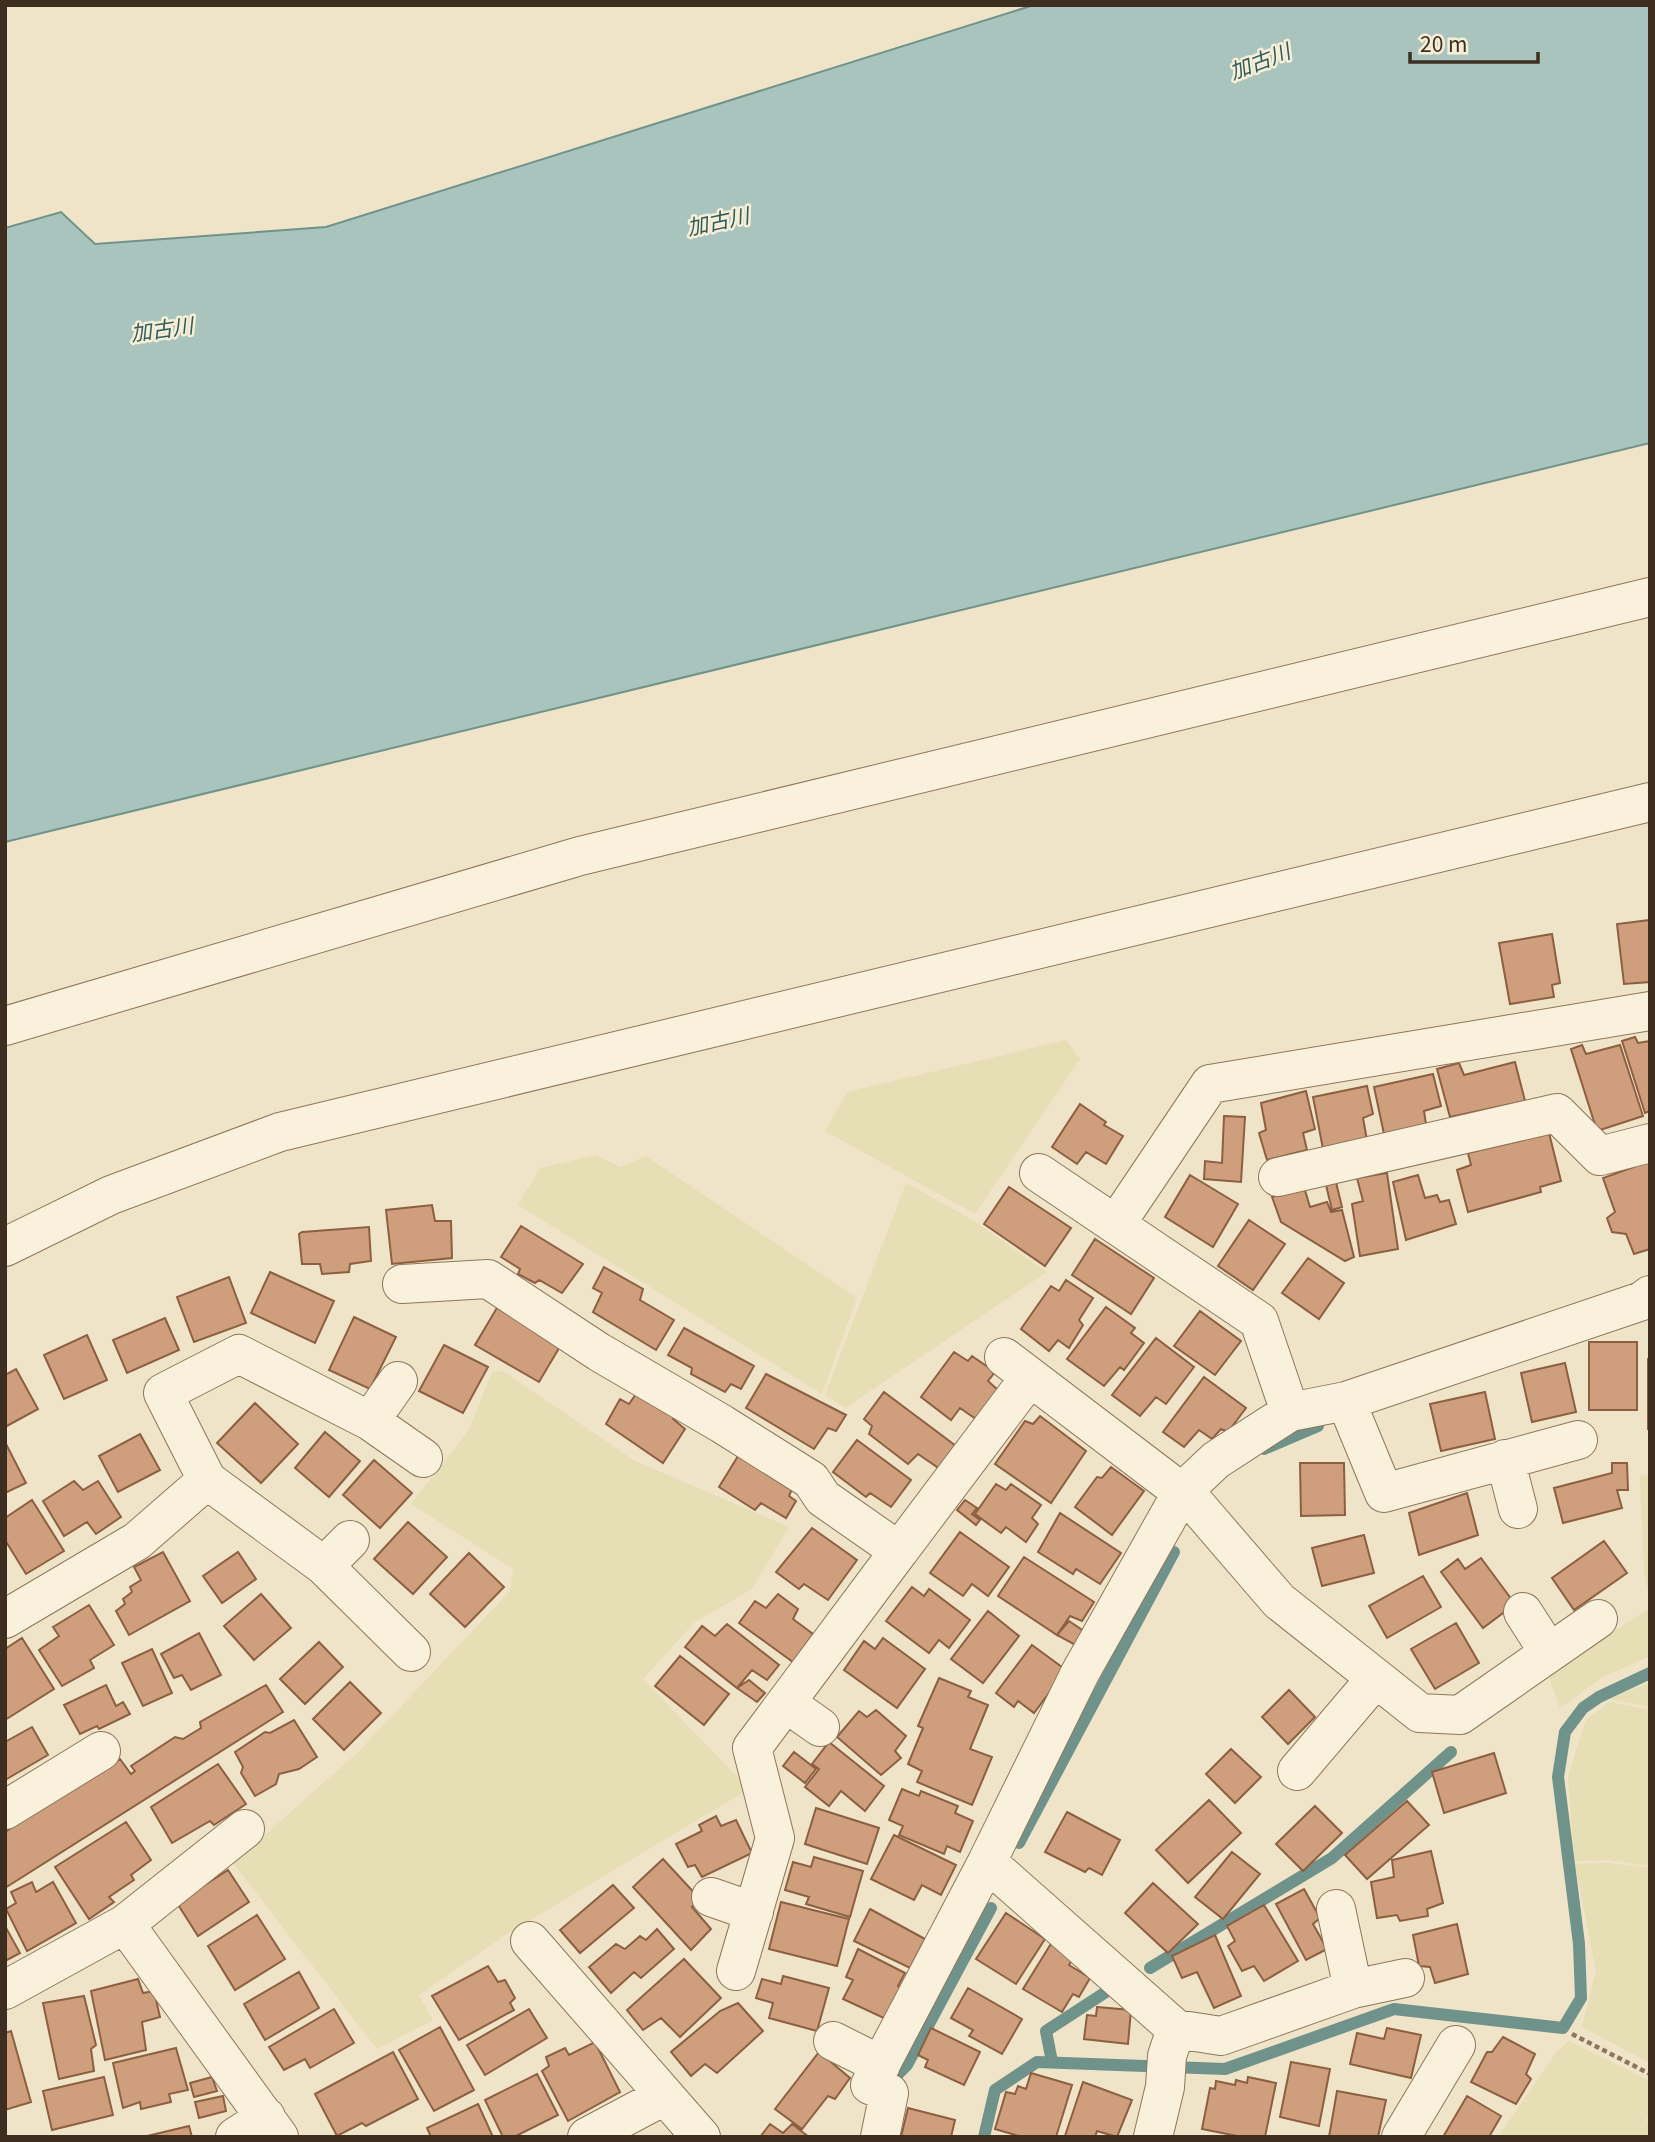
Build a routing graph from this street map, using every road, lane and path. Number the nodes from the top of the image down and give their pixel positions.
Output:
1 (1650, 597) edge
2 (1650, 802) edge
3 (1650, 1011) edge
4 (5, 1026) edge
5 (1650, 1143) edge
6 (1039, 1172) dead end
7 (1278, 1177) dead end
8 (1116, 1224) junction
9 (5, 1247) edge
10 (402, 1284) dead end
11 (1650, 1295) edge
12 (398, 1381) dead end
13 (1346, 1401) junction
14 (1290, 1412) junction
15 (370, 1421) junction
16 (1578, 1440) dead end
17 (423, 1458) dead end
18 (1505, 1459) junction
19 (206, 1480) junction
20 (1182, 1492) junction
21 (1518, 1509) dead end
22 (899, 1551) junction
23 (1524, 1612) dead end
24 (5, 1618) edge
25 (1598, 1619) dead end
26 (1548, 1651) junction
27 (411, 1652) dead end
28 (1376, 1678) junction
29 (786, 1703) junction
30 (820, 1727) dead end
31 (102, 1751) dead end
32 (1297, 1771) dead end
33 (5, 1810) edge
34 (245, 1829) dead end
35 (987, 1862) junction
36 (711, 1897) dead end
37 (1336, 1909) dead end
38 (754, 1912) junction
39 (125, 1924) junction
40 (530, 1941) dead end
41 (736, 1971) dead end
42 (1405, 1978) dead end
43 (1353, 1989) junction
44 (5, 1990) edge
45 (1572, 2034) dead end
46 (833, 2041) dead end
47 (1456, 2045) dead end
48 (1169, 2057) junction
49 (1650, 2074) edge
50 (876, 2075) junction
51 (664, 2096) junction
52 (260, 2130) edge
53 (587, 2137) edge
54 (701, 2137) edge
55 (855, 2137) edge
56 (880, 2137) edge
57 (1153, 2137) edge
58 (1401, 2137) edge

1 - 4 street
2 - 9 street
3 - 8 street
5 - 7 street
6 - 8 street
8 - 14 street
10 - 22 street
11 - 13 street
12 - 15 street
13 - 14 street
13 - 18 street
14 - 20 street
15 - 17 street
15 - 19 street
16 - 18 street
18 - 21 street
19 - 24 street
19 - 27 street
20 - 22 street
20 - 28 street
20 - 35 street
22 - 29 street
23 - 26 street
25 - 26 street
26 - 28 street
28 - 32 street
29 - 30 street
29 - 38 street
31 - 33 street
34 - 39 street
35 - 48 street
35 - 50 street
36 - 38 street
37 - 43 street
38 - 41 street
39 - 44 street
39 - 52 street
40 - 51 street
42 - 43 street
43 - 48 street
45 - 49 path
46 - 50 street
47 - 58 street
48 - 57 street
50 - 55 street
50 - 56 street
51 - 53 street
51 - 54 street

